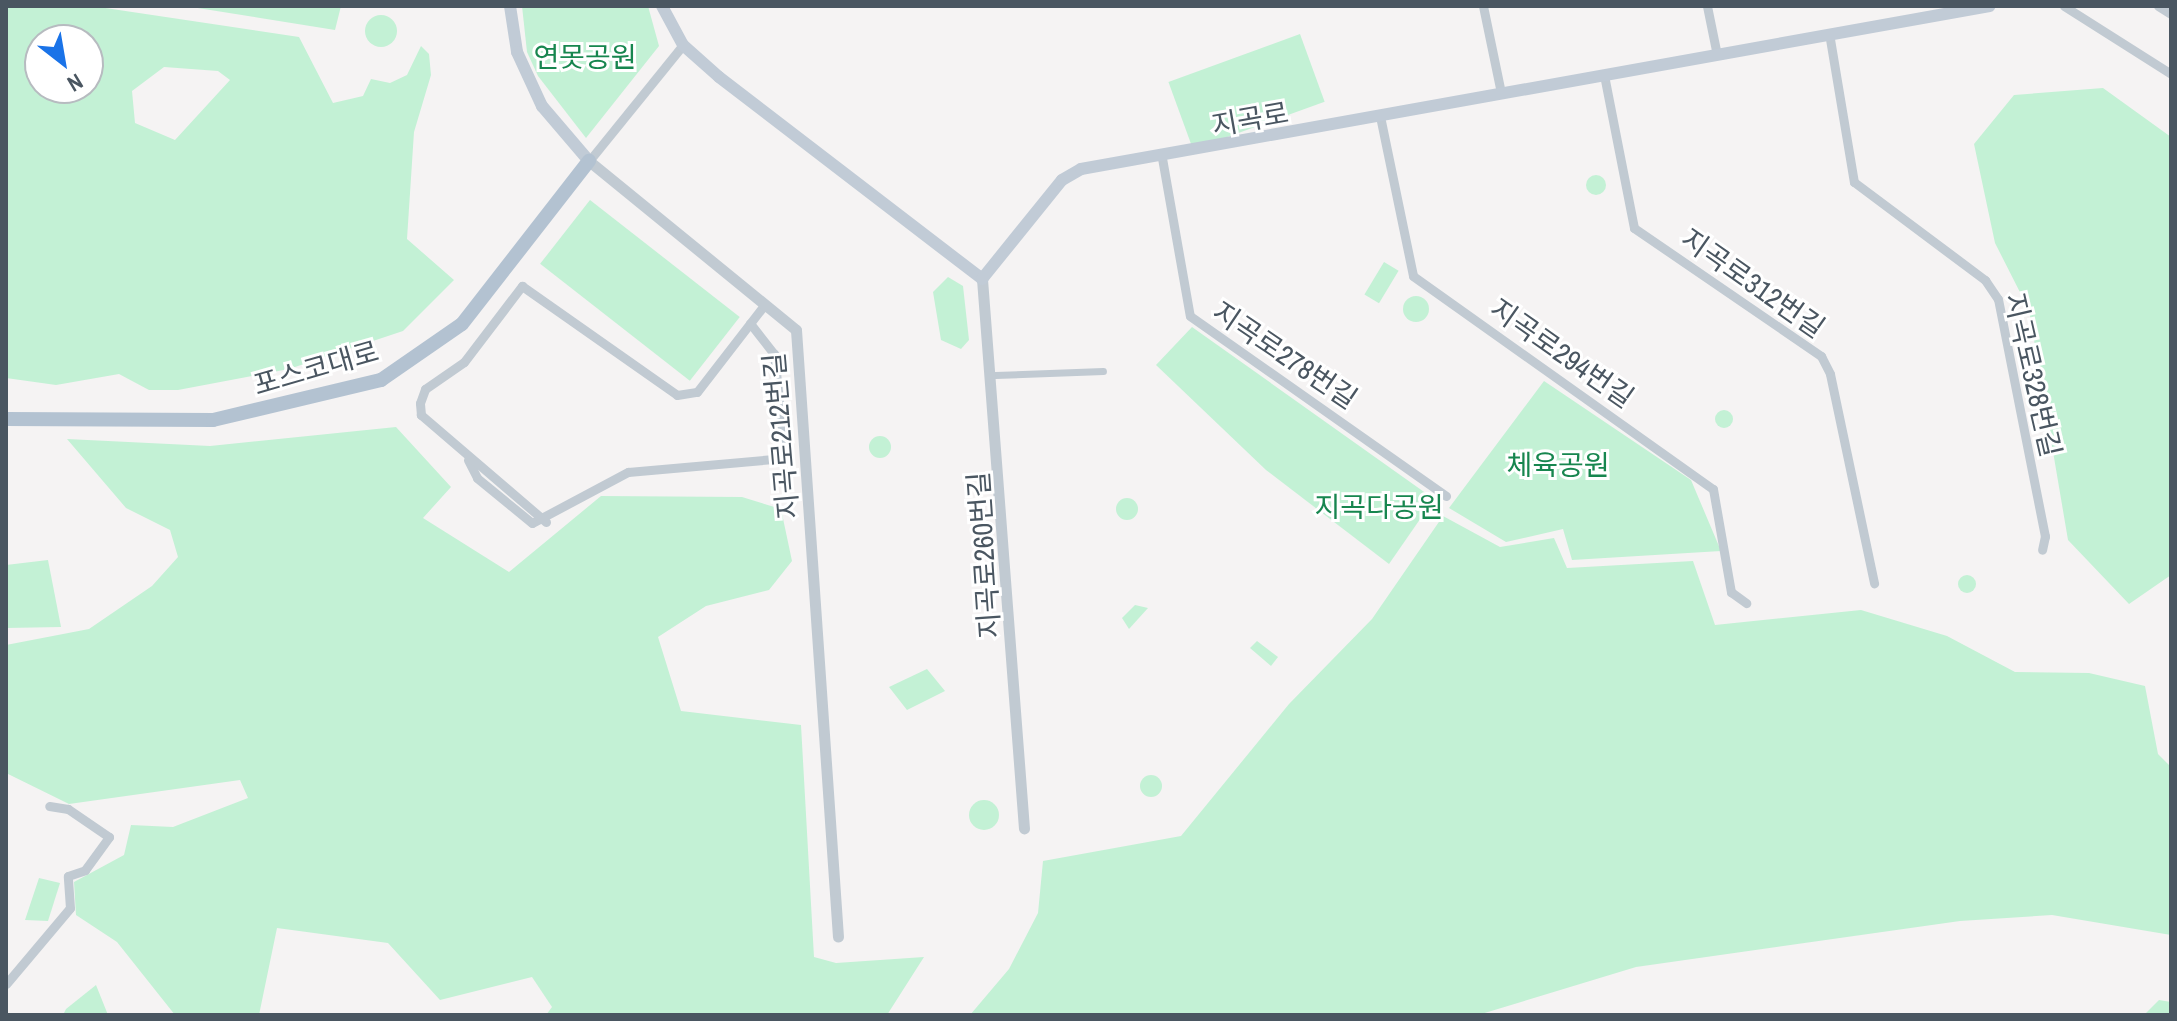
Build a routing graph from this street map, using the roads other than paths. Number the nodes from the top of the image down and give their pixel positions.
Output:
1 (510, 6) edge
2 (662, 6) edge
3 (1483, 6) edge
4 (1707, 6) edge
5 (1990, 6) edge
6 (2064, 6) edge
7 (2158, 6) edge
8 (1937, 10) edge
9 (2171, 14) edge
10 (1830, 39) junction
11 (683, 45) junction
12 (1717, 55) junction
13 (2171, 74) edge
14 (1604, 75) junction
15 (1501, 93) junction
16 (1381, 121) junction
17 (1162, 158) junction
18 (589, 161) junction
19 (982, 279) junction
20 (765, 304) junction
21 (750, 323) junction
22 (1103, 371) dead end
23 (995, 375) junction
24 (6, 419) edge
25 (1446, 496) dead end
26 (2042, 550) dead end
27 (1874, 583) dead end
28 (1746, 603) dead end
29 (49, 806) dead end
30 (1024, 828) dead end
31 (838, 937) dead end
32 (6, 984) edge

1 - 18 main road, 지곡로212번길
2 - 11 main road
3 - 15 street
4 - 12 street
5 - 8 main road, 지곡로
6 - 13 street
7 - 9 street
8 - 10 main road, 지곡로
10 - 12 main road, 지곡로
10 - 26 street, 지곡로328번길
11 - 18 street, 포스코대로
11 - 19 main road
12 - 14 main road, 지곡로
14 - 15 main road, 지곡로
14 - 27 street, 지곡로312번길
15 - 16 main road, 지곡로
16 - 17 main road, 지곡로
16 - 28 street, 지곡로294번길
17 - 19 main road, 지곡로
17 - 25 street, 지곡로278번길
18 - 20 street, 지곡로212번길
18 - 24 main road, 포스코대로
19 - 23 street, 지곡로260번길
20 - 21 street
20 - 31 street, 지곡로212번길
21 - 21 street
22 - 23 street
23 - 30 street, 지곡로260번길
29 - 32 street

